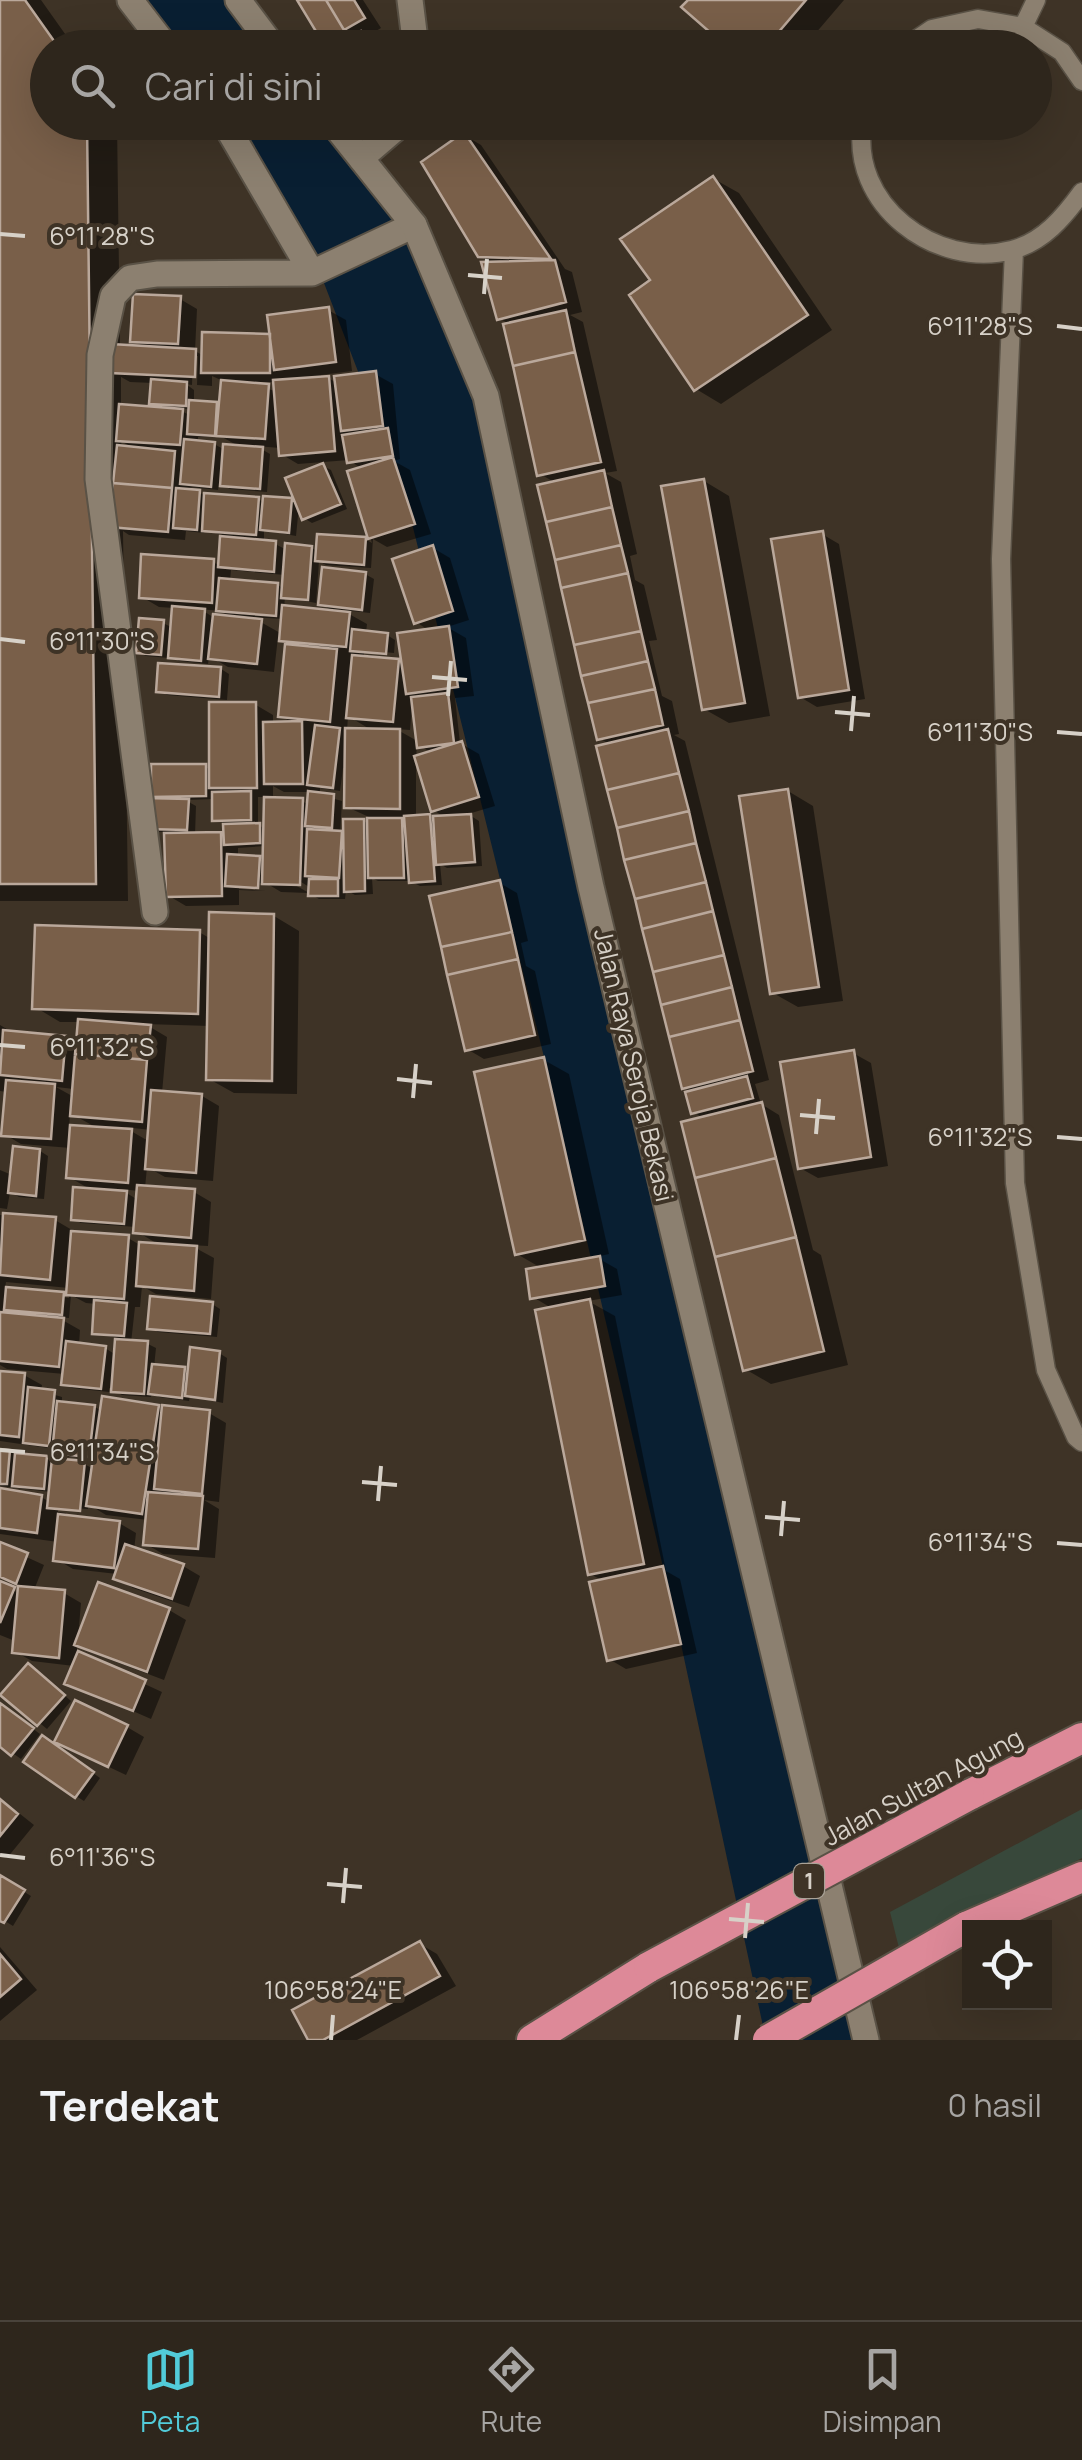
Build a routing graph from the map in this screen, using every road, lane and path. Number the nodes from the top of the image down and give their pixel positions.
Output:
1 (130, 0) edge
2 (238, 0) edge
3 (410, 0) edge
4 (1036, 0) edge
5 (1023, 27) junction
6 (153, 30) edge
7 (260, 30) edge
8 (414, 30) edge
9 (931, 30) edge
10 (1028, 30) edge
11 (1052, 46) edge
12 (1082, 81) edge
13 (235, 140) edge
14 (346, 140) edge
15 (382, 140) edge
16 (862, 140) edge
17 (361, 158) junction
18 (1082, 192) edge
19 (414, 225) junction
20 (1014, 250) junction
21 (316, 271) junction
22 (154, 912) dead end
23 (1082, 1442) edge
24 (1082, 1738) edge
25 (1082, 1877) edge
26 (532, 2040) edge
27 (768, 2040) edge
28 (866, 2040) edge

1 - 6 street
2 - 7 street
3 - 8 street
4 - 5 lane
5 - 9 lane
5 - 10 lane
11 - 12 lane
13 - 21 street
14 - 17 street, Jalan Raya Seroja Bekasi
15 - 17 street
16 - 20 lane
17 - 19 street, Jalan Raya Seroja Bekasi
18 - 20 lane
19 - 21 street
19 - 28 street, Jalan Raya Seroja Bekasi
20 - 23 lane
21 - 22 street
24 - 26 highway, Jalan Sultan Agung / 1, bridge
25 - 27 highway, bridge

